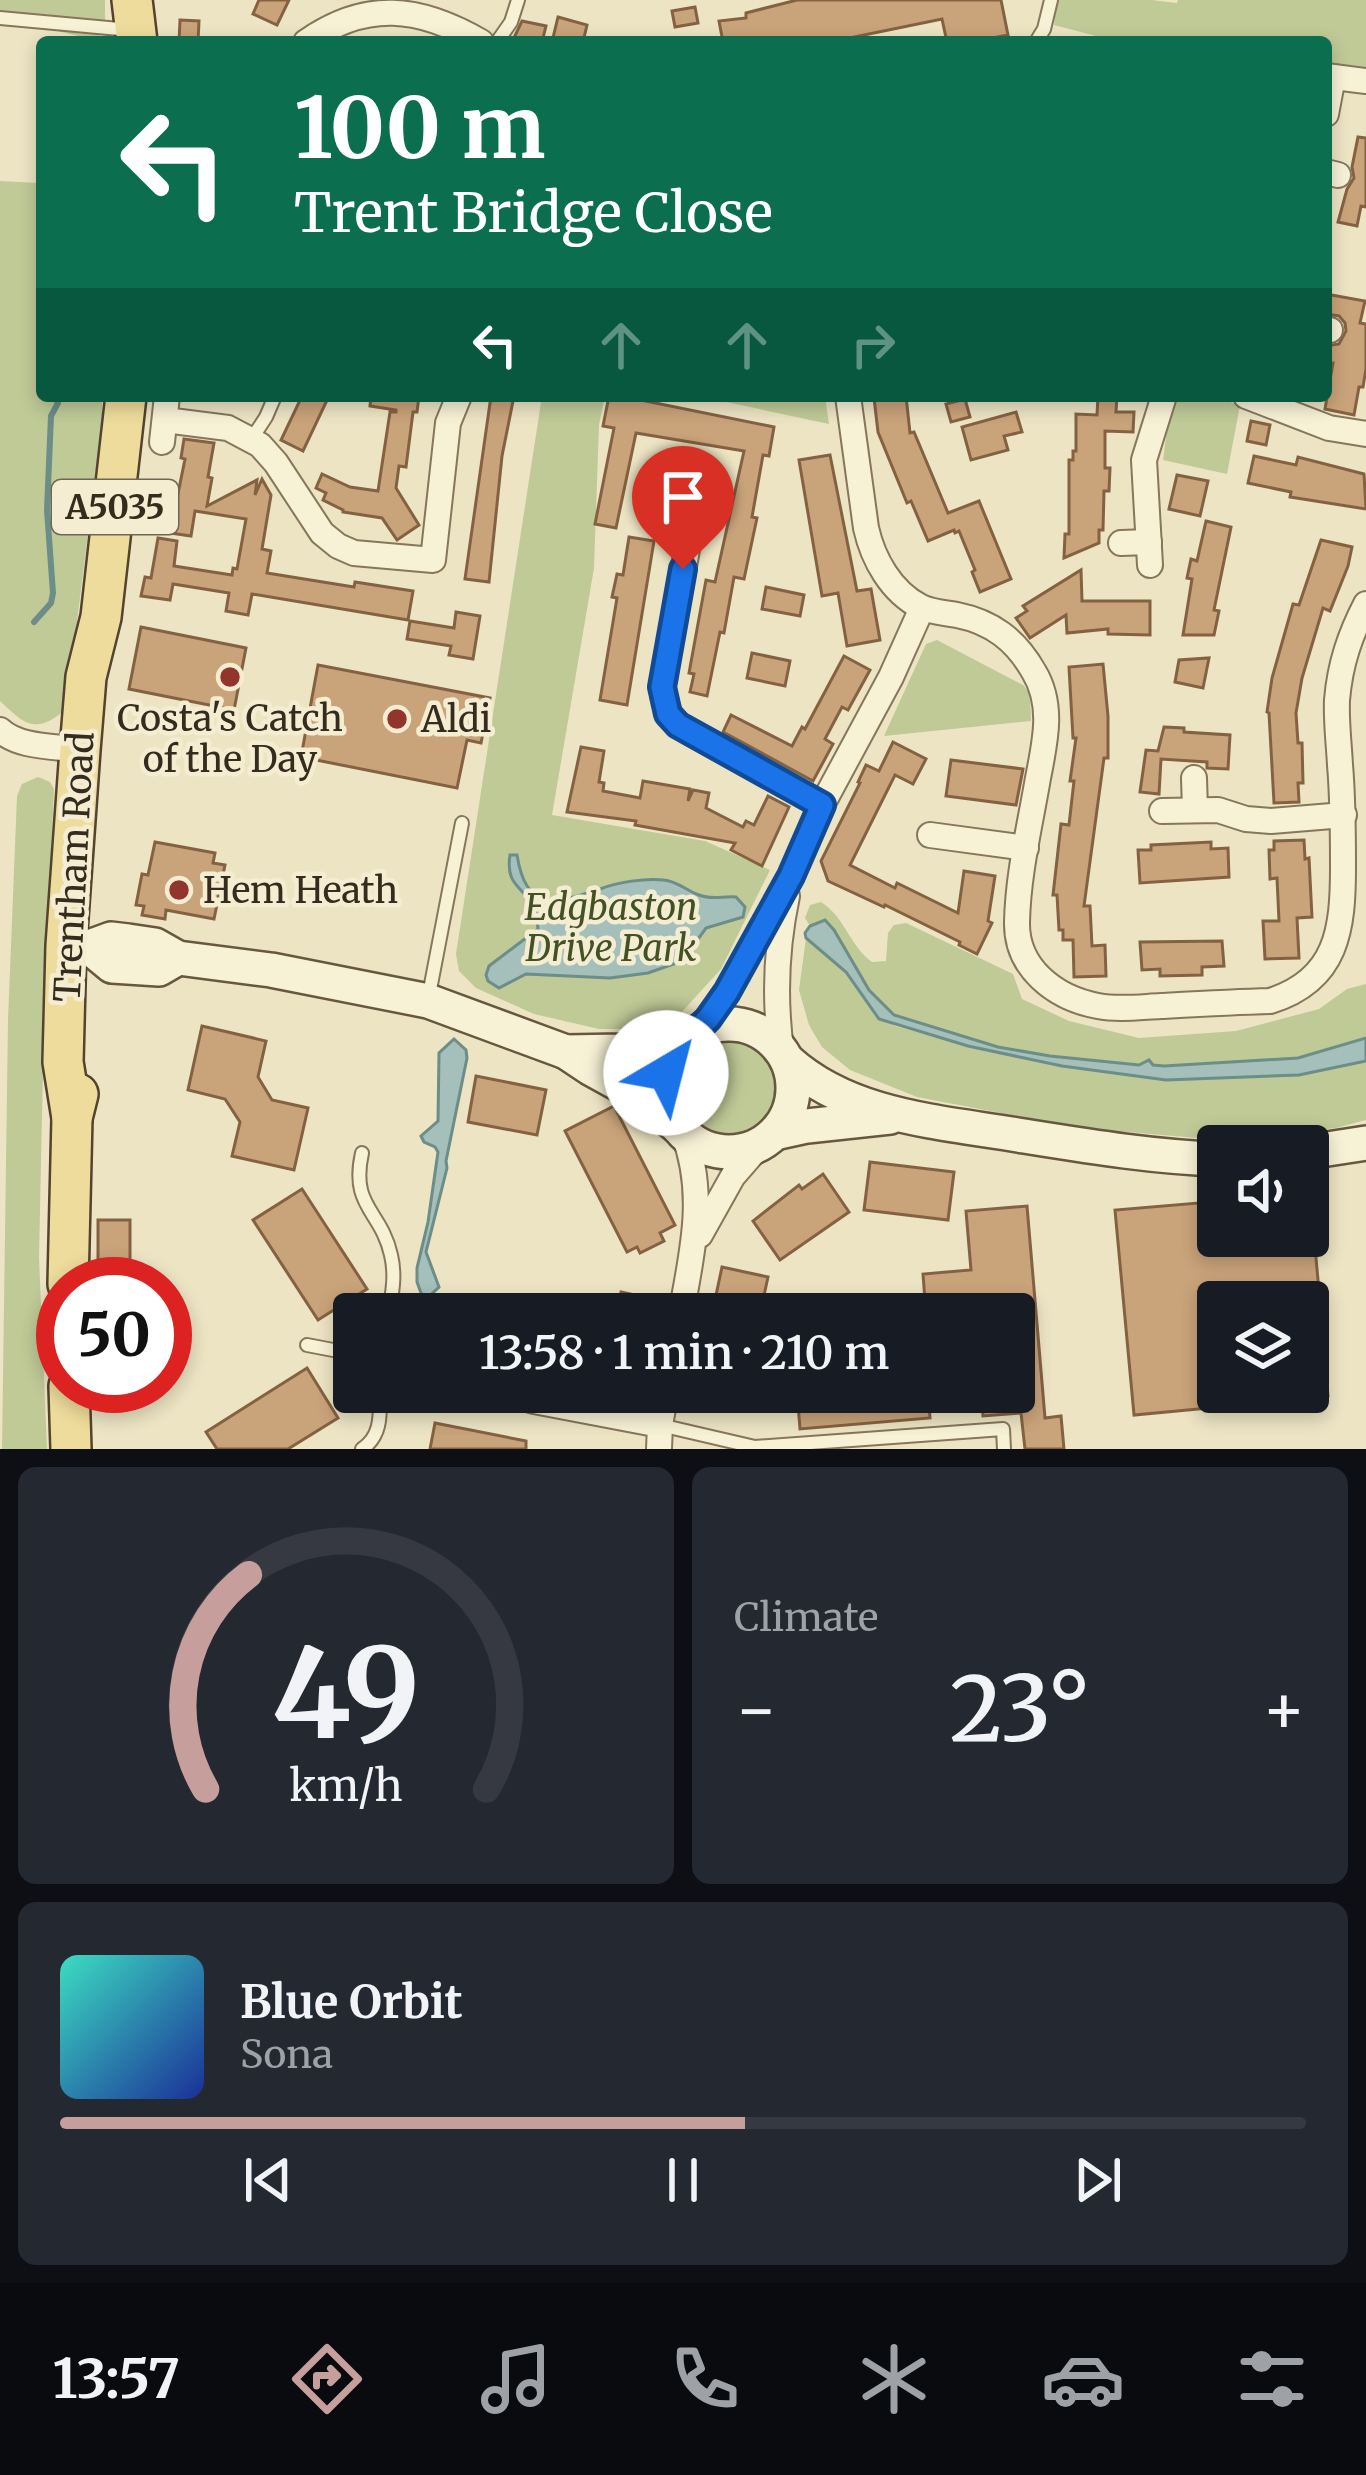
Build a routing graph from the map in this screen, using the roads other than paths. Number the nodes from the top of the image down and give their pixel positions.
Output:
1 (518, 0) edge
2 (1051, 0) edge
3 (340, 8) edge
4 (135, 16) edge
5 (0, 19) edge
6 (313, 36) edge
7 (471, 36) edge
8 (500, 36) edge
9 (1040, 36) edge
10 (1332, 76) edge
11 (1366, 81) edge
12 (125, 402) edge
13 (272, 402) edge
14 (457, 402) edge
15 (849, 402) edge
16 (1162, 402) edge
17 (1295, 405) edge
18 (165, 420) edge
19 (1366, 434) edge
20 (251, 440) junction
21 (658, 523) dead end
22 (1120, 543) dead end
23 (1366, 604) edge
24 (922, 608) junction
25 (101, 617) junction
26 (2, 741) edge
27 (80, 750) junction
28 (1194, 778) dead end
29 (822, 805) junction
30 (1195, 810) junction
31 (1162, 811) dead end
32 (1343, 814) junction
33 (462, 823) dead end
34 (930, 834) dead end
35 (1026, 848) junction
36 (791, 876) junction
37 (78, 946) junction
38 (428, 1001) junction
39 (694, 1033) junction
40 (566, 1052) junction
41 (784, 1055) junction
42 (898, 1115) junction
43 (680, 1130) junction
44 (768, 1138) junction
45 (1366, 1143) edge
46 (1329, 1149) edge
47 (362, 1153) dead end
48 (1197, 1157) edge
49 (693, 1248) junction
50 (69, 1257) edge
51 (393, 1293) edge
52 (685, 1293) edge
53 (307, 1345) dead end
54 (333, 1350) edge
55 (70, 1413) edge
56 (381, 1413) edge
57 (576, 1413) edge
58 (968, 1432) junction
59 (660, 1437) edge
60 (71, 1449) edge
61 (362, 1449) edge
62 (970, 1449) edge
63 (1004, 1449) edge

1 - 8 lane
2 - 9 lane
3 - 6 street
3 - 7 street
4 - 5 lane
10 - 11 street
12 - 25 main road, Trentham Road / A5035
13 - 20 lane
14 - 20 street
15 - 24 street
16 - 22 street
17 - 19 street
18 - 20 street
21 - 29 street
23 - 32 street
24 - 29 street
24 - 35 street
25 - 27 main road, Trentham Road / A5035
25 - 37 main road, Trentham Road / A5035
26 - 27 street
27 - 37 main road, Trentham Road / A5035
28 - 30 street
29 - 36 street
30 - 31 street
30 - 32 street
32 - 35 street
33 - 38 lane
34 - 35 street
36 - 39 street
36 - 41 street
37 - 38 main road
37 - 50 main road, Trentham Road / A5035
38 - 40 main road
39 - 40 main road
39 - 41 main road
39 - 43 main road
40 - 43 main road
41 - 42 main road
41 - 44 main road
42 - 44 main road
42 - 48 main road
43 - 44 main road
43 - 49 street
44 - 49 street
45 - 46 main road
47 - 51 lane
49 - 52 street
53 - 54 lane
55 - 60 main road
56 - 61 lane
57 - 59 street
58 - 59 lane
58 - 62 lane
58 - 63 lane

